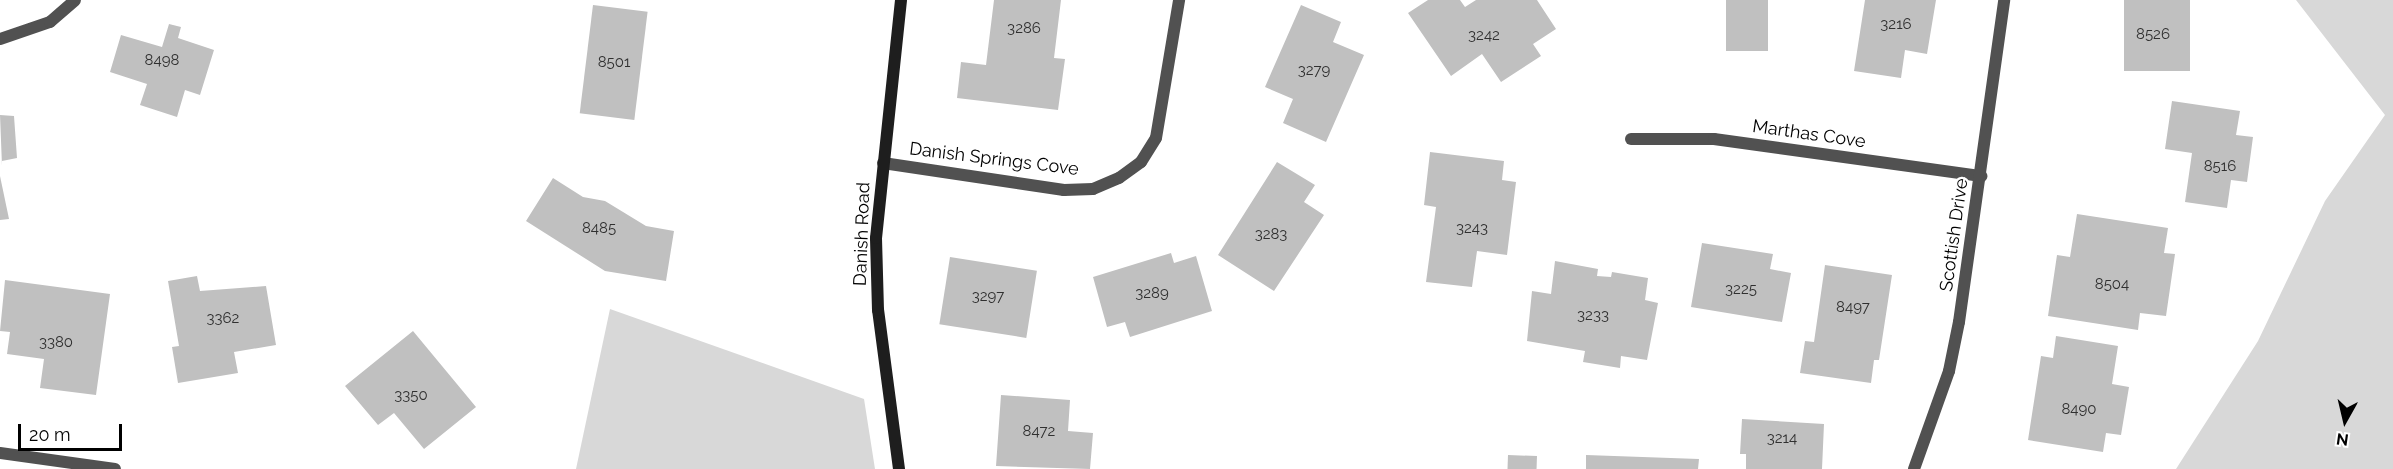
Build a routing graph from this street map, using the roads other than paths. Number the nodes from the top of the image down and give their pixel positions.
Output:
1 (75, 0) edge
2 (901, 0) edge
3 (1179, 0) edge
4 (2004, 0) edge
5 (0, 39) edge
6 (1630, 139) dead end
7 (883, 163) junction
8 (1981, 176) junction
9 (0, 453) edge
10 (115, 469) edge
11 (899, 469) edge
12 (1914, 469) edge

1 - 5 street
2 - 7 street, Danish Road
3 - 7 street, Danish Springs Cove
4 - 8 street, Scottish Drive
6 - 8 street, Marthas Cove
7 - 11 street, Danish Road
8 - 12 street, Scottish Drive
9 - 10 street

